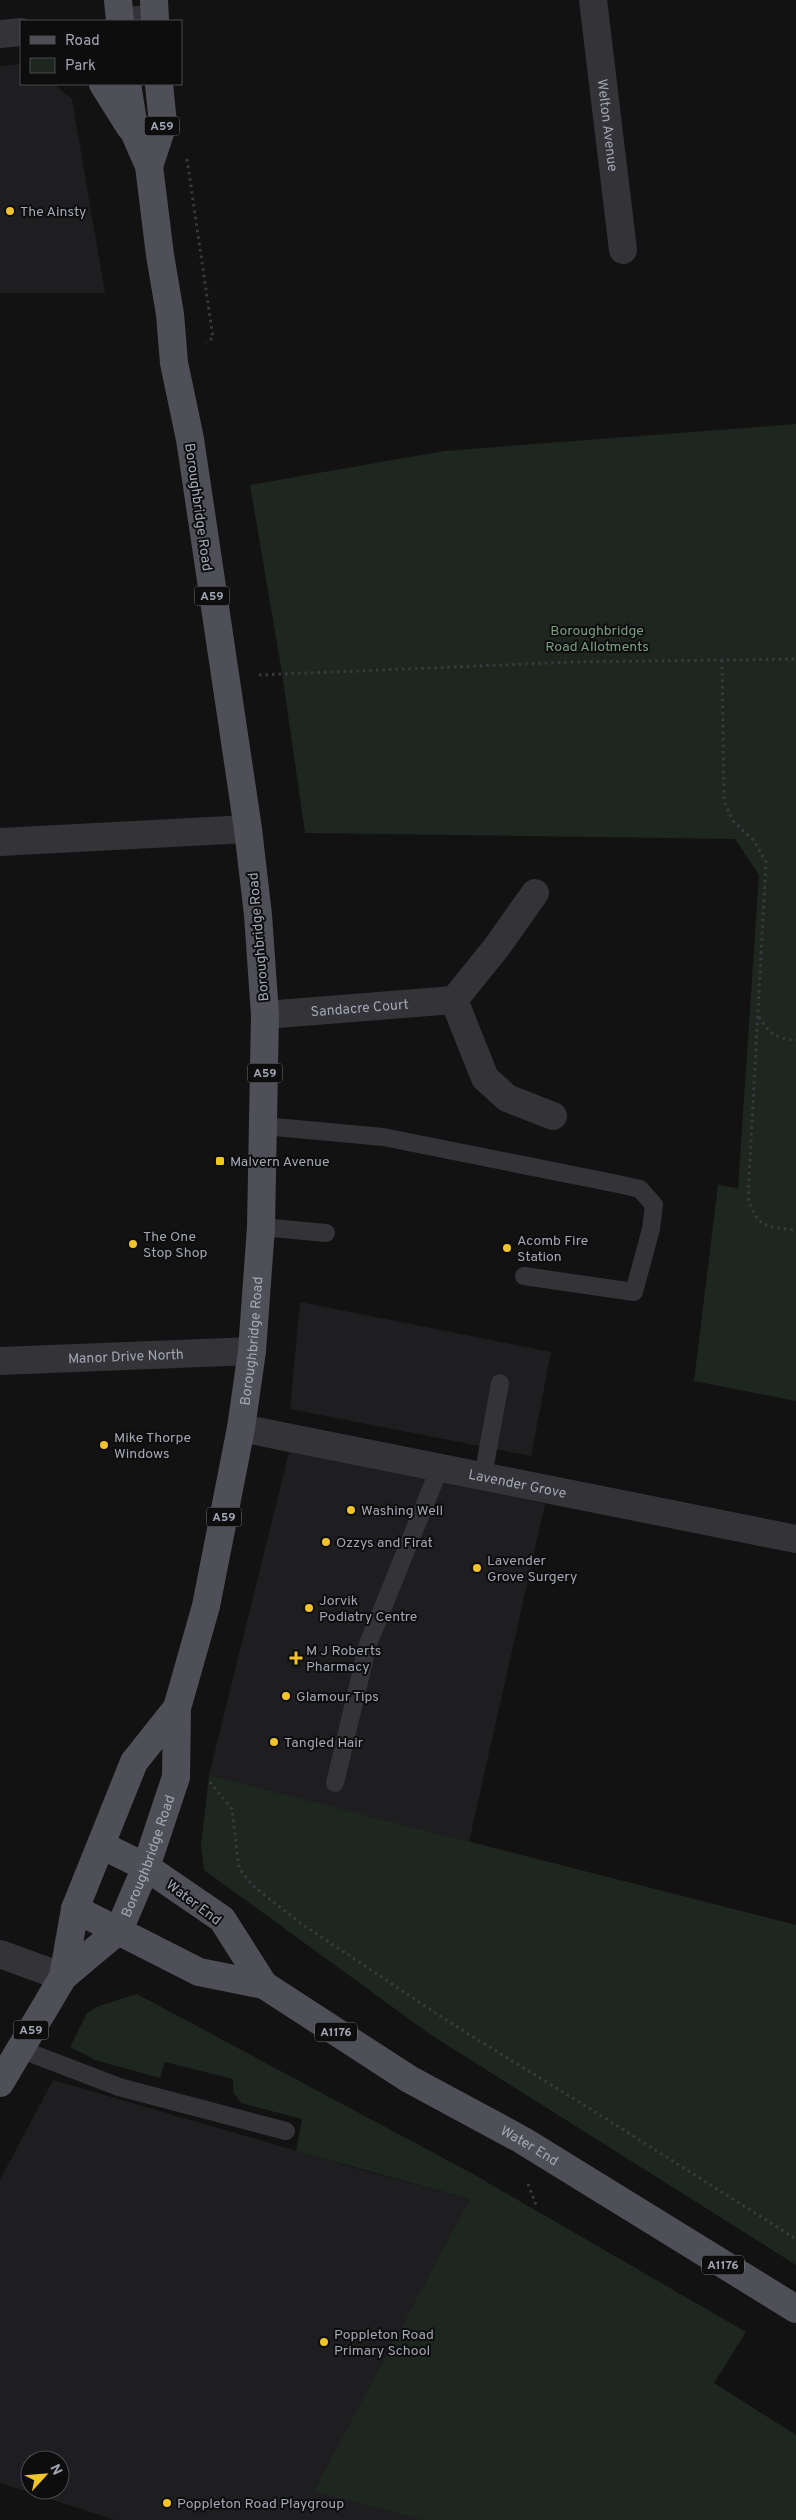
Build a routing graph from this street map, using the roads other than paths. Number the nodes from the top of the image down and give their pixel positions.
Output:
1 (118, 0) edge
2 (593, 0) edge
3 (120, 20) edge
4 (20, 32) edge
5 (0, 34) edge
6 (104, 85) edge
7 (127, 85) edge
8 (159, 85) edge
9 (135, 134) junction
10 (149, 166) junction
11 (624, 250) dead end
12 (248, 829) junction
13 (0, 842) edge
14 (534, 893) dead end
15 (454, 1000) junction
16 (265, 1015) junction
17 (553, 1116) dead end
18 (264, 1126) junction
19 (261, 1227) junction
20 (326, 1233) dead end
21 (524, 1276) dead end
22 (252, 1351) junction
23 (0, 1361) edge
24 (500, 1383) dead end
25 (241, 1428) junction
26 (440, 1467) junction
27 (483, 1476) junction
28 (796, 1539) edge
29 (177, 1708) junction
30 (335, 1783) dead end
31 (101, 1845) junction
32 (146, 1867) junction
33 (74, 1909) junction
34 (119, 1930) junction
35 (0, 1954) edge
36 (63, 1977) junction
37 (264, 1985) junction
38 (20, 2049) junction
39 (0, 2083) edge
40 (286, 2130) dead end
41 (796, 2309) edge

1 - 3 main road
2 - 11 street, Welton Avenue
4 - 5 street
6 - 9 main road
7 - 9 main road, Boroughbridge Road / A59
8 - 10 main road, Boroughbridge Road / A59
9 - 10 main road, Boroughbridge Road / A59
10 - 12 main road, Boroughbridge Road / A59
12 - 13 street
12 - 16 main road, Boroughbridge Road / A59
14 - 15 street
15 - 16 street, Sandacre Court
15 - 17 street
16 - 18 main road, Boroughbridge Road / A59
18 - 19 main road, Boroughbridge Road / A59
18 - 21 lane
19 - 20 lane
19 - 22 main road, Boroughbridge Road / A59
22 - 23 street, Manor Drive North
22 - 25 main road, Boroughbridge Road / A59
24 - 27 lane
25 - 26 street, Lavender Grove
25 - 29 main road, Boroughbridge Road / A59
26 - 27 street, Lavender Grove
26 - 30 lane
27 - 28 street, Lavender Grove
29 - 31 main road, Boroughbridge Road / A59
29 - 32 main road, Boroughbridge Road / A59
31 - 32 main road, Water End / A1176
31 - 33 main road, Boroughbridge Road / A59
32 - 34 main road, Boroughbridge Road / A59
32 - 37 main road, Water End / A1176
33 - 34 main road, Water End / A1176
33 - 36 main road, Boroughbridge Road / A59
34 - 36 main road, Boroughbridge Road / A59
34 - 37 main road, Water End / A1176
35 - 36 street
36 - 38 main road, Boroughbridge Road / A59
37 - 41 main road, Water End / A1176
38 - 39 main road, Boroughbridge Road / A59
38 - 40 lane

